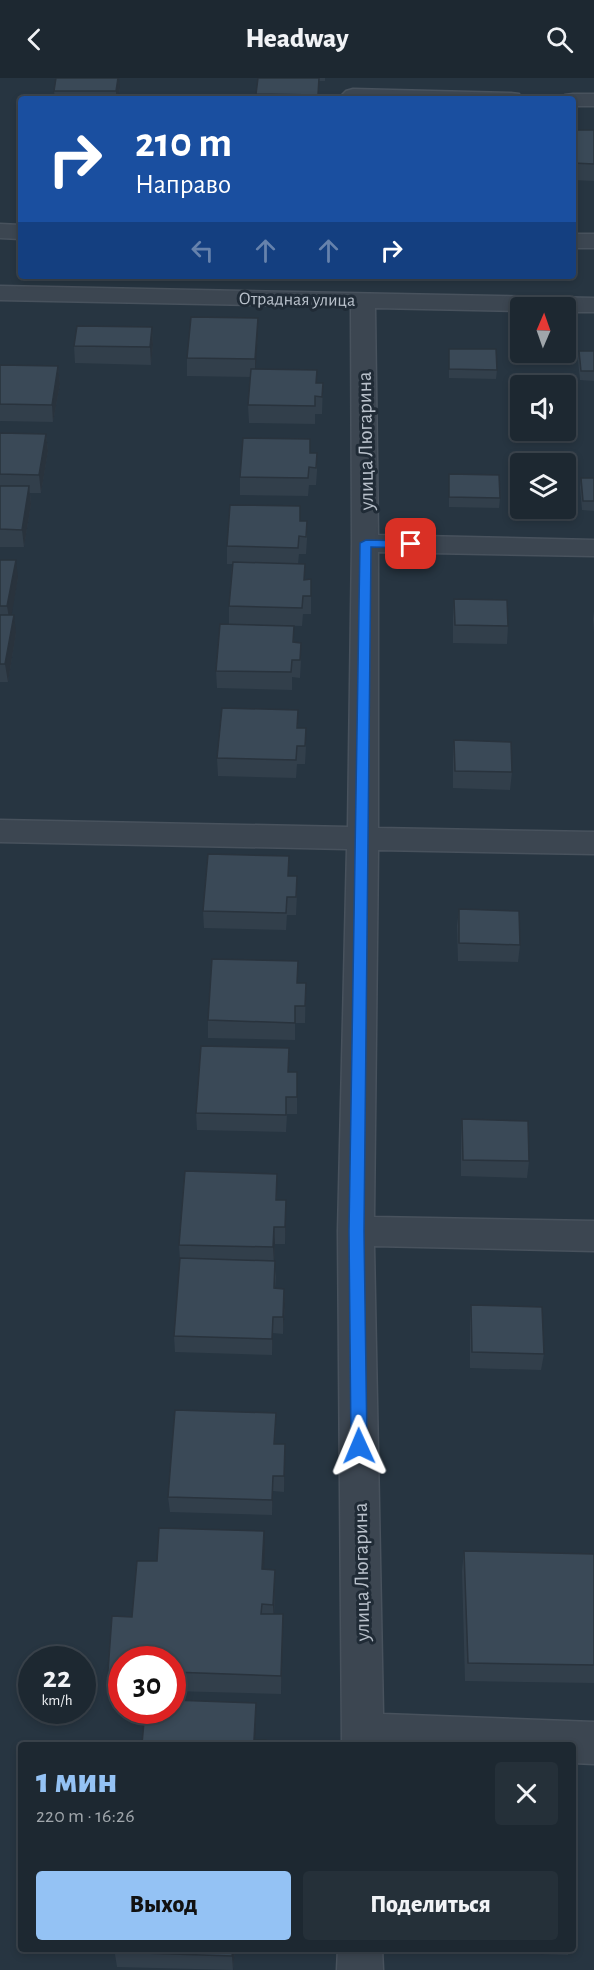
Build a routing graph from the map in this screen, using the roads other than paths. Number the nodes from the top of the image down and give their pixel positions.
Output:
1 (353, 91) edge
2 (452, 96) edge
3 (576, 100) edge
4 (594, 100) edge
5 (0, 231) edge
6 (18, 232) edge
7 (576, 241) edge
8 (594, 241) edge
9 (0, 293) edge
10 (363, 300) junction
11 (594, 305) edge
12 (366, 543) junction
13 (594, 548) edge
14 (0, 831) edge
15 (363, 840) junction
16 (594, 843) edge
17 (356, 1231) junction
18 (594, 1236) edge
19 (363, 1739) edge
20 (536, 1742) edge
21 (576, 1743) edge
22 (594, 1743) edge
23 (360, 1952) edge
24 (360, 1970) edge

1 - 2 street
3 - 4 street
5 - 6 street
7 - 8 street
9 - 10 street, Отрадная улица
10 - 11 street, Отрадная улица
10 - 12 street, улица Люгарина
12 - 13 street
12 - 15 street, улица Люгарина
14 - 15 street
15 - 16 street
15 - 17 street, улица Люгарина
17 - 18 street
17 - 19 street, улица Люгарина
19 - 20 street, улица Люгарина
21 - 22 street, улица Люгарина
23 - 24 street

